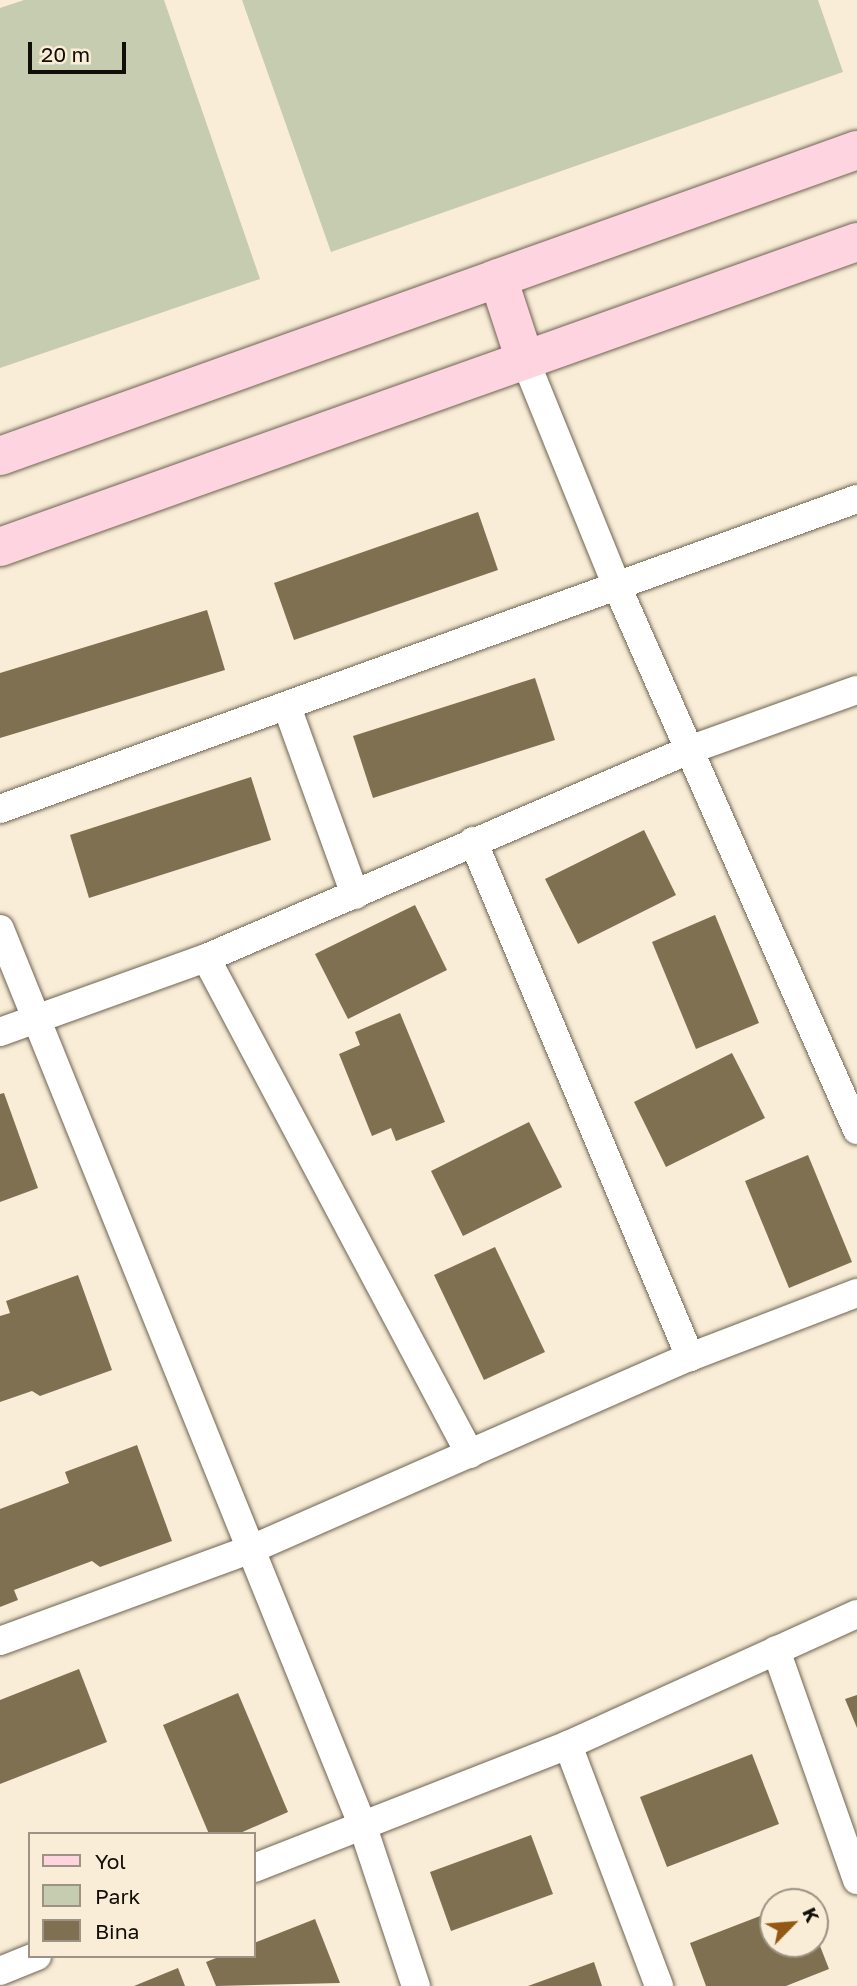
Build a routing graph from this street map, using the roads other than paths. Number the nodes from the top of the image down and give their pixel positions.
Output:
1 (857, 150) edge
2 (857, 242) edge
3 (498, 278) junction
4 (525, 360) junction
5 (0, 456) edge
6 (857, 499) edge
7 (0, 547) edge
8 (616, 584) junction
9 (857, 690) edge
10 (287, 707) junction
11 (689, 750) junction
12 (0, 809) edge
13 (473, 841) junction
14 (355, 895) junction
15 (0, 929) edge
16 (206, 958) junction
17 (36, 1016) junction
18 (0, 1032) edge
19 (857, 1130) edge
20 (857, 1293) edge
21 (690, 1357) junction
22 (470, 1454) junction
23 (254, 1548) junction
24 (857, 1614) edge
25 (0, 1641) edge
26 (776, 1650) junction
27 (568, 1745) junction
28 (362, 1824) junction
29 (256, 1867) edge
30 (857, 1880) edge
31 (33, 1958) edge
32 (3, 1972) edge
33 (416, 1986) edge
34 (659, 1986) edge

1 - 3 main road
2 - 4 main road
3 - 4 main road
3 - 5 main road
4 - 7 main road
4 - 8 street
6 - 8 street
8 - 10 street
8 - 11 street
9 - 11 street
10 - 12 street
10 - 14 street
11 - 13 street
11 - 19 street
13 - 14 street
13 - 21 street
14 - 16 street
15 - 17 street
16 - 17 street
16 - 22 street
17 - 18 street
17 - 23 street
20 - 21 street
21 - 22 street
22 - 23 street
23 - 25 street
23 - 28 street
24 - 26 street
26 - 27 street
26 - 30 street
27 - 28 street
27 - 34 street
28 - 29 street
28 - 33 street
31 - 32 street

